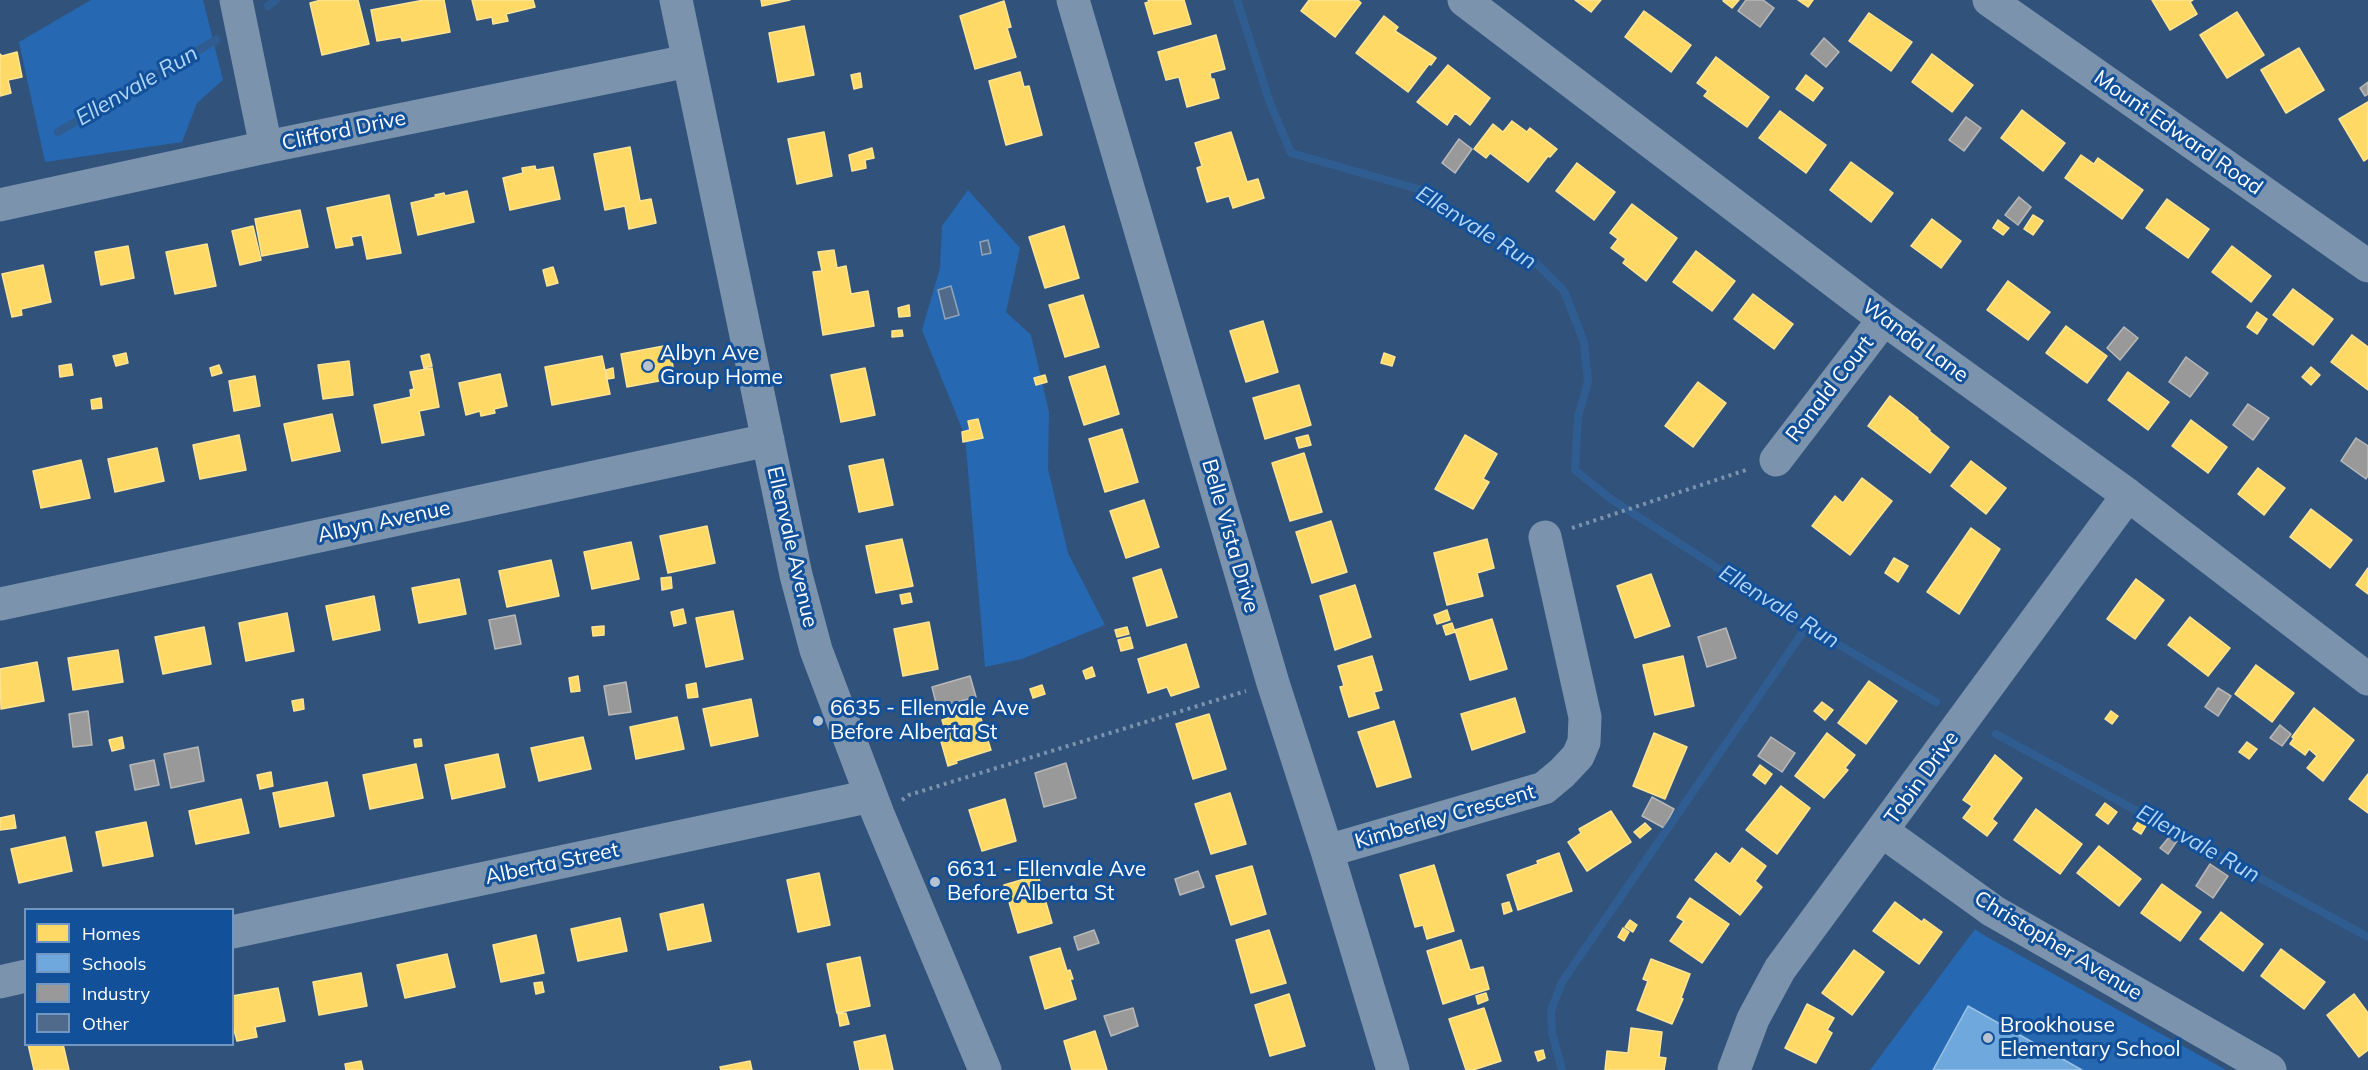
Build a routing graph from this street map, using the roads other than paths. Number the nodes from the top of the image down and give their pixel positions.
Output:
1 (236, 0) edge
2 (676, 0) edge
3 (1073, 0) edge
4 (1464, 0) edge
5 (1989, 0) edge
6 (688, 61) junction
7 (266, 147) junction
8 (0, 205) edge
9 (2368, 266) edge
10 (1884, 319) junction
11 (768, 440) junction
12 (1776, 460) road end
13 (2128, 495) junction
14 (1545, 537) dead end
15 (0, 604) edge
16 (2368, 679) edge
17 (874, 805) junction
18 (1882, 831) junction
19 (1327, 851) junction
20 (234, 932) edge
21 (24, 976) edge
22 (0, 982) edge
23 (985, 1070) edge
24 (1393, 1070) edge
25 (1734, 1070) edge
26 (2270, 1070) edge

1 - 7 street
2 - 6 street, Ellenvale Avenue
3 - 19 street, Belle Vista Drive
4 - 10 street, Wanda Lane
5 - 9 street, Mount Edward Road
6 - 7 street, Clifford Drive
6 - 11 street, Ellenvale Avenue
7 - 8 street, Clifford Drive
10 - 12 street, Ronald Court
10 - 13 street, Wanda Lane
11 - 15 street, Albyn Avenue
11 - 17 street, Ellenvale Avenue
13 - 16 street, Wanda Lane
13 - 18 street, Tobin Drive
14 - 19 street, Kimberley Crescent
17 - 20 street, Alberta Street
17 - 23 street, Ellenvale Avenue
18 - 25 street, Tobin Drive
18 - 26 street, Christopher Avenue
19 - 24 street, Belle Vista Drive
21 - 22 street

